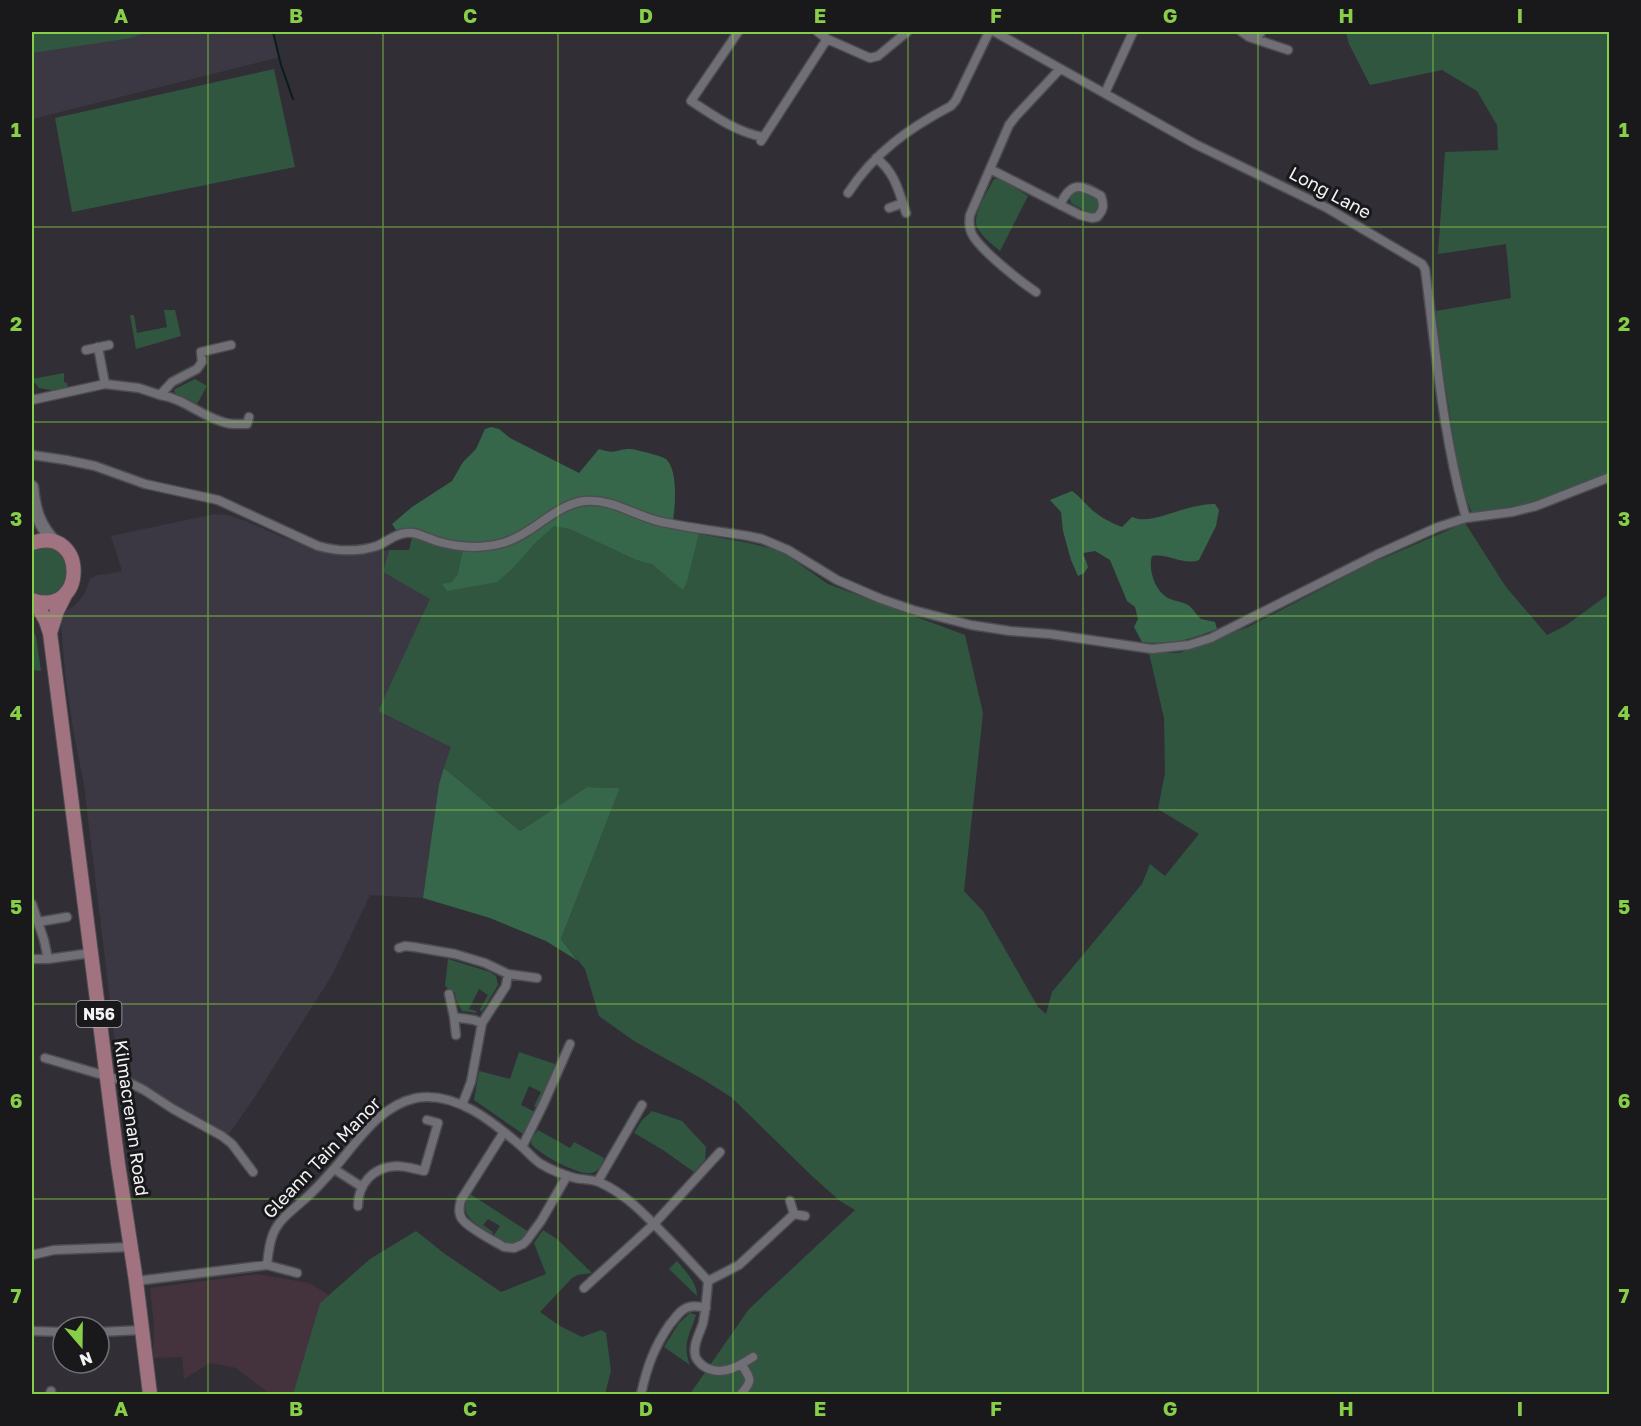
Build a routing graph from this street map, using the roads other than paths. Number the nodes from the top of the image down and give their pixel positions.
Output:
1 (738, 32) edge
2 (818, 32) edge
3 (907, 32) edge
4 (989, 32) edge
5 (995, 32) edge
6 (1133, 32) edge
7 (1242, 32) edge
8 (1259, 35) edge
9 (827, 39) junction
10 (1288, 50) dead end
11 (1060, 69) junction
12 (1105, 93) junction
13 (876, 158) junction
14 (990, 169) junction
15 (848, 194) dead end
16 (903, 203) junction
17 (1060, 205) junction
18 (889, 208) dead end
19 (906, 213) dead end
20 (1036, 292) dead end
21 (109, 345) dead end
22 (231, 345) dead end
23 (98, 347) junction
24 (86, 350) dead end
25 (105, 384) junction
26 (160, 395) junction
27 (32, 400) edge
28 (249, 417) dead end
29 (32, 455) edge
30 (1610, 477) edge
31 (32, 487) edge
32 (33, 501) junction
33 (32, 517) edge
34 (1466, 518) junction
35 (32, 543) edge
36 (56, 543) junction
37 (66, 593) junction
38 (33, 601) edge
39 (50, 633) junction
40 (32, 904) edge
41 (67, 917) dead end
42 (38, 922) junction
43 (399, 948) dead end
44 (91, 953) junction
45 (32, 959) edge
46 (48, 959) junction
47 (508, 974) junction
48 (537, 978) dead end
49 (449, 994) dead end
50 (454, 1017) junction
51 (482, 1023) junction
52 (456, 1035) dead end
53 (570, 1044) dead end
54 (45, 1058) dead end
55 (107, 1076) junction
56 (462, 1105) junction
57 (642, 1105) dead end
58 (427, 1120) dead end
59 (504, 1132) junction
60 (522, 1147) junction
61 (720, 1152) dead end
62 (334, 1169) junction
63 (253, 1172) dead end
64 (567, 1176) junction
65 (598, 1181) junction
66 (362, 1187) junction
67 (789, 1202) dead end
68 (358, 1206) dead end
69 (794, 1214) junction
70 (805, 1216) dead end
71 (654, 1224) junction
72 (131, 1247) junction
73 (32, 1256) edge
74 (267, 1265) junction
75 (297, 1272) dead end
76 (136, 1281) junction
77 (708, 1281) junction
78 (584, 1287) dead end
79 (706, 1308) junction
80 (142, 1330) junction
81 (32, 1331) edge
82 (111, 1331) edge
83 (51, 1332) edge
84 (753, 1357) dead end
85 (742, 1365) junction
86 (150, 1395) edge
87 (641, 1395) edge
88 (741, 1395) edge

1 - 9 street
2 - 9 street
3 - 9 street
4 - 13 street
5 - 11 street, Long Lane
6 - 12 street
7 - 8 street
8 - 10 street
11 - 12 street, Long Lane
11 - 14 street
12 - 34 street, Long Lane
13 - 15 street
13 - 16 street
14 - 17 street
14 - 20 street
16 - 18 street
16 - 19 street
17 - 17 street
21 - 23 street
22 - 26 street
23 - 24 street
23 - 25 street
25 - 26 street
25 - 27 street
26 - 28 street
29 - 34 street
30 - 34 street
31 - 32 main road
32 - 33 main road
32 - 36 main road
35 - 36 main road
36 - 37 main road, N56
37 - 38 main road, N56
37 - 39 main road, N56
38 - 39 main road, N56
39 - 44 main road, Kilmacrenan Road / N56
40 - 42 street
41 - 42 street
42 - 46 street
43 - 47 street
44 - 46 street
44 - 55 main road, Kilmacrenan Road / N56
45 - 46 street
47 - 48 street
47 - 51 street
49 - 50 street
50 - 51 street
50 - 52 street
51 - 56 street
53 - 60 street
54 - 55 street
55 - 63 street
55 - 72 main road, Kilmacrenan Road / N56
56 - 59 street, Gleann Tain Manor
56 - 62 street, Gleann Tain Manor
57 - 65 street
58 - 66 street
59 - 60 street, Gleann Tain Manor
59 - 64 street
60 - 64 street, Gleann Tain Manor
61 - 71 street
62 - 66 street
62 - 74 street, Gleann Tain Manor
64 - 65 street, Gleann Tain Manor
65 - 71 street, Gleann Tain Manor
66 - 68 street
67 - 69 street
69 - 70 street
69 - 77 street
71 - 77 street, Gleann Tain Manor
71 - 78 street
72 - 73 street
72 - 76 main road, Kilmacrenan Road / N56
74 - 75 street
74 - 76 street
76 - 80 main road, Kilmacrenan Road / N56
77 - 79 street
79 - 85 street
79 - 87 street
80 - 82 street
80 - 86 main road, Kilmacrenan Road / N56
81 - 83 street
84 - 85 street
85 - 88 street

